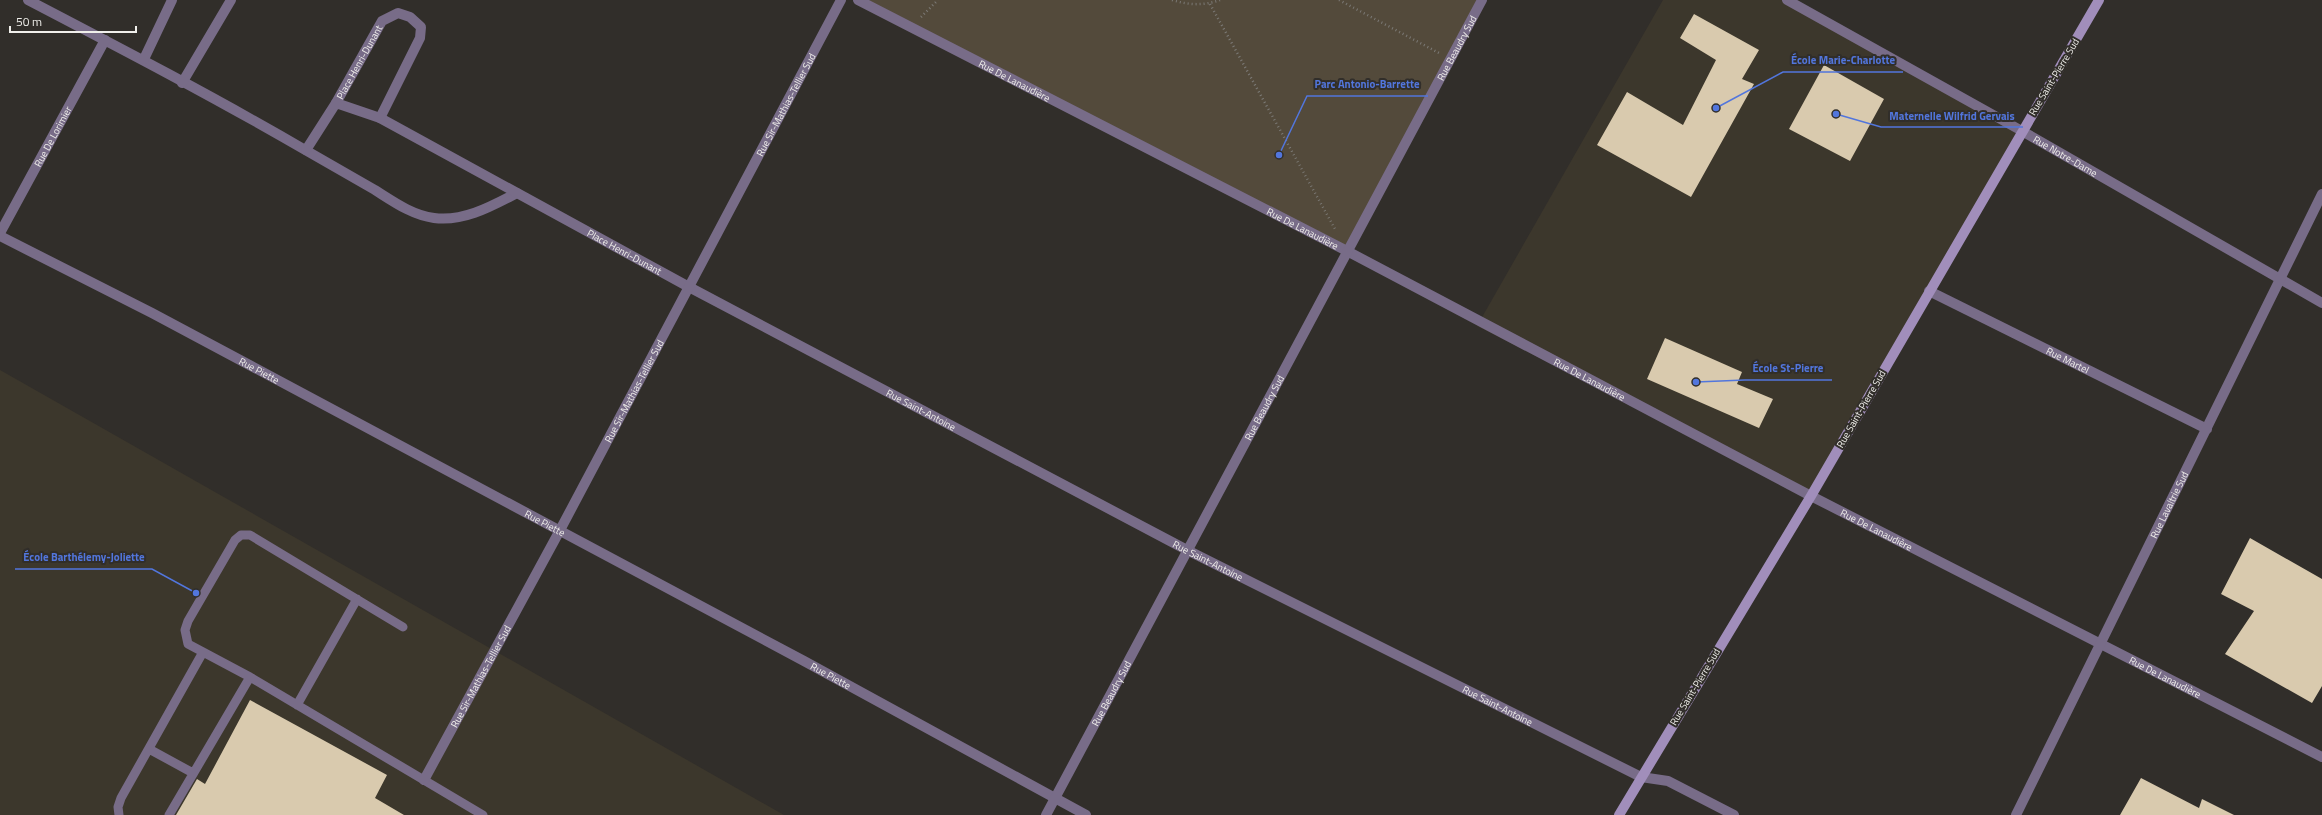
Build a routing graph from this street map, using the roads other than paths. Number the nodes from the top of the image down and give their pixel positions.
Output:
1 (28, 0) edge
2 (172, 0) edge
3 (231, 0) edge
4 (841, 0) edge
5 (858, 0) edge
6 (1482, 0) edge
7 (1787, 0) edge
8 (2099, 0) edge
9 (105, 40) junction
10 (144, 59) junction
11 (182, 83) junction
12 (336, 103) junction
13 (380, 118) junction
14 (2022, 130) junction
15 (306, 150) junction
16 (517, 193) junction
17 (2322, 194) edge
18 (0, 233) edge
19 (0, 236) edge
20 (1347, 251) junction
21 (2280, 279) junction
22 (689, 287) junction
23 (1929, 291) junction
24 (2322, 303) edge
25 (2206, 429) junction
26 (1811, 496) junction
27 (559, 532) junction
28 (1187, 550) junction
29 (357, 599) junction
30 (403, 627) dead end
31 (2101, 642) junction
32 (203, 652) junction
33 (250, 677) junction
34 (297, 705) junction
35 (149, 749) junction
36 (2322, 757) edge
37 (193, 773) junction
38 (1641, 776) junction
39 (424, 780) junction
40 (1055, 798) junction
41 (119, 815) edge
42 (169, 815) edge
43 (483, 815) edge
44 (1046, 815) edge
45 (1086, 815) edge
46 (1619, 815) edge
47 (1734, 815) edge
48 (2016, 815) edge

1 - 9 street
2 - 10 street
3 - 11 street
4 - 22 street, Rue Sir-Mathias-Tellier Sud
5 - 20 street, Rue De Lanaudière
6 - 20 street, Rue Beaudry Sud
7 - 14 street, Rue Notre-Dame
8 - 14 street, Rue Saint-Pierre Sud
9 - 10 street
9 - 18 street, Rue De Lorimier
10 - 11 street
11 - 15 street
12 - 13 street, Place Henri-Dunant
12 - 13 street, Place Henri-Dunant
12 - 15 street, Place Henri-Dunant
13 - 16 street, Place Henri-Dunant
14 - 21 street, Rue Notre-Dame
14 - 23 street, Rue Saint-Pierre Sud
15 - 16 street
16 - 22 street, Place Henri-Dunant
17 - 21 street, Rue Lavaltrie Sud
19 - 27 street, Rue Piette
20 - 26 street, Rue De Lanaudière
20 - 28 street, Rue Beaudry Sud
21 - 24 street, Rue Notre-Dame
21 - 25 street, Rue Lavaltrie Sud
22 - 27 street, Rue Sir-Mathias-Tellier Sud
22 - 28 street, Rue Saint-Antoine
23 - 25 street, Rue Martel
23 - 26 street, Rue Saint-Pierre Sud
25 - 31 street, Rue Lavaltrie Sud
26 - 31 street, Rue De Lanaudière
26 - 38 street, Rue Saint-Pierre Sud
27 - 39 street, Rue Sir-Mathias-Tellier Sud
27 - 40 street, Rue Piette
28 - 38 street, Rue Saint-Antoine
28 - 40 street, Rue Beaudry Sud
29 - 30 lane
29 - 32 lane
29 - 34 lane
31 - 36 street, Rue De Lanaudière
31 - 48 street, Rue Lavaltrie Sud
32 - 33 lane
32 - 35 lane
33 - 34 lane
33 - 37 lane
34 - 39 lane
35 - 37 lane
35 - 41 lane
37 - 42 lane
38 - 46 street, Rue Saint-Pierre Sud
38 - 47 street, Rue Saint-Antoine
39 - 43 lane
40 - 44 street, Rue Beaudry Sud
40 - 45 street, Rue Piette

